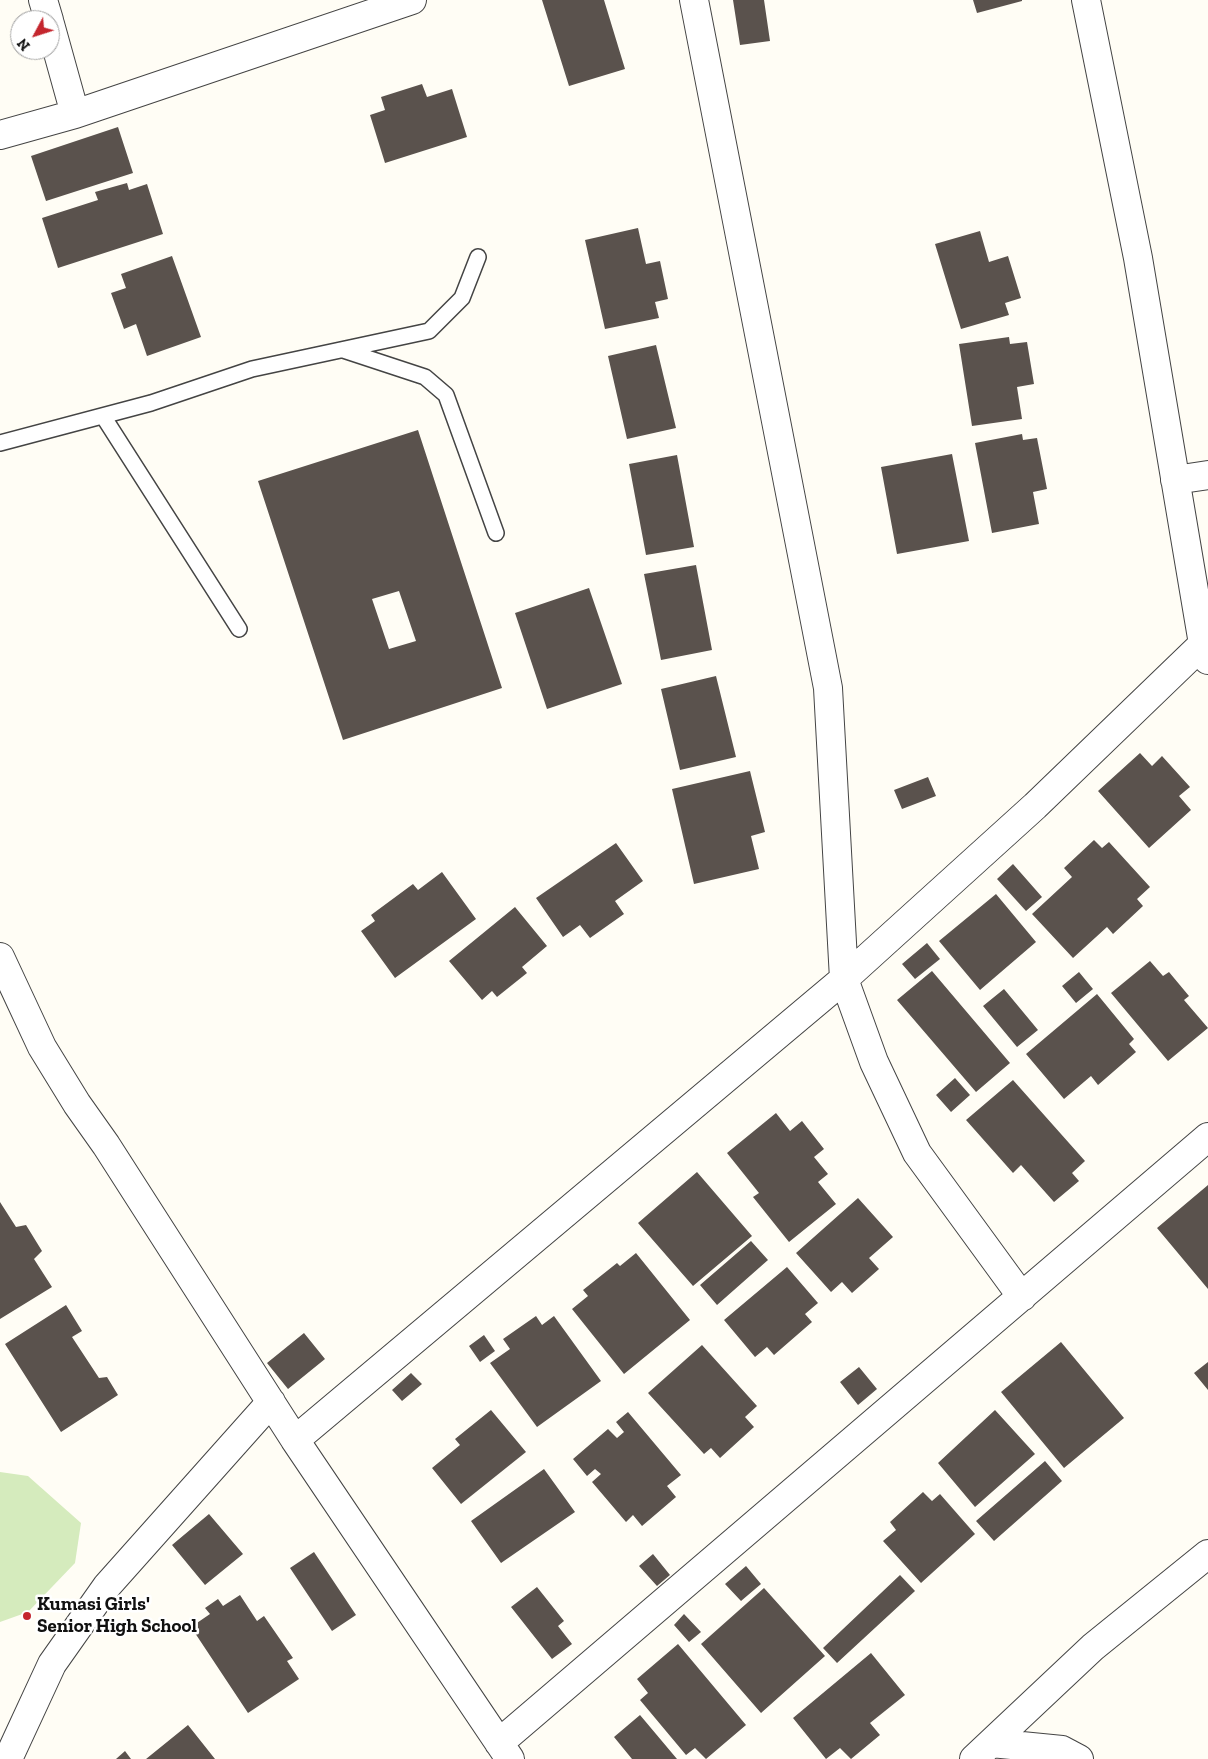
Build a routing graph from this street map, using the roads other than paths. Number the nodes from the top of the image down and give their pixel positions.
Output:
1 (412, 0) edge
2 (694, 0) edge
3 (1086, 0) edge
4 (60, 60) edge
5 (75, 114) junction
6 (0, 134) edge
7 (478, 257) dead end
8 (342, 350) junction
9 (103, 416) junction
10 (0, 443) edge
11 (1208, 475) edge
12 (1176, 480) junction
13 (496, 533) dead end
14 (239, 630) dead end
15 (1206, 652) edge
16 (0, 957) edge
17 (844, 979) junction
18 (1208, 1137) edge
19 (1022, 1297) junction
20 (271, 1402) junction
21 (295, 1440) junction
22 (1208, 1554) edge
23 (505, 1751) edge
24 (983, 1751) edge
25 (8, 1759) edge
26 (1079, 1759) edge

1 - 5 street
2 - 17 street
3 - 12 street
4 - 5 street
5 - 6 street
7 - 8 lane
8 - 9 lane
8 - 13 lane
9 - 10 lane
9 - 14 lane
11 - 12 street
12 - 15 street
15 - 17 street
16 - 20 street
17 - 19 street
17 - 21 street
18 - 19 street
19 - 23 street
20 - 21 street
20 - 25 street
21 - 23 street
22 - 24 street
24 - 26 street

